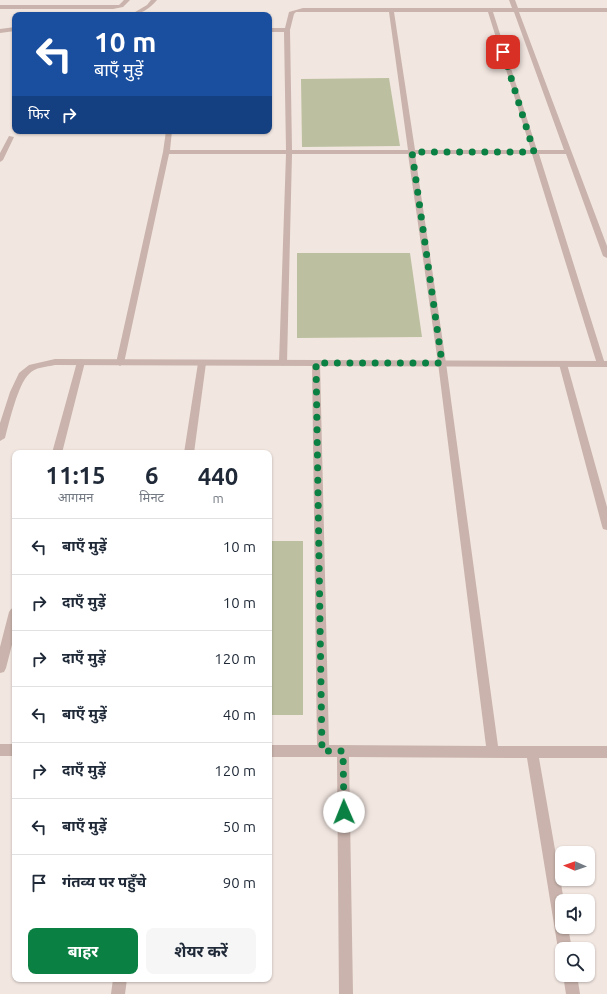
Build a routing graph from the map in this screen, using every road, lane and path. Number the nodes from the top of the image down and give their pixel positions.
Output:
1 (126, 0) edge
2 (154, 0) edge
3 (512, 0) edge
4 (0, 7) edge
5 (391, 10) junction
6 (490, 10) junction
7 (516, 10) junction
8 (607, 10) edge
9 (138, 12) edge
10 (12, 29) edge
11 (272, 30) edge
12 (287, 30) junction
13 (0, 31) edge
14 (169, 134) edge
15 (11, 137) dead end
16 (166, 152) junction
17 (289, 152) junction
18 (412, 152) junction
19 (534, 152) junction
20 (569, 152) junction
21 (0, 160) edge
22 (607, 256) edge
23 (81, 362) junction
24 (120, 363) junction
25 (202, 363) junction
26 (283, 363) junction
27 (316, 363) junction
28 (442, 363) junction
29 (564, 364) junction
30 (604, 364) edge
31 (0, 438) edge
32 (58, 450) edge
33 (189, 450) edge
34 (607, 526) edge
35 (12, 623) edge
36 (0, 668) edge
37 (0, 750) edge
38 (12, 750) edge
39 (272, 751) edge
40 (322, 751) junction
41 (343, 751) junction
42 (493, 752) junction
43 (532, 752) junction
44 (607, 752) edge
45 (564, 942) edge
46 (120, 982) edge
47 (571, 982) edge
48 (118, 994) edge
49 (346, 994) edge
50 (573, 994) edge

1 - 4 street
2 - 9 street
3 - 7 street
5 - 6 street
5 - 12 street
5 - 18 street
6 - 7 street
6 - 19 street
7 - 8 street
7 - 20 street
10 - 13 street
11 - 12 street
12 - 17 street
14 - 16 street
15 - 21 street
16 - 17 street
16 - 24 street
17 - 18 street
17 - 26 street
18 - 19 street
18 - 28 street
19 - 20 street
19 - 30 street
20 - 22 street
23 - 24 street
23 - 31 street
23 - 32 street
24 - 25 street
25 - 26 street
25 - 33 street
26 - 27 street
27 - 28 street
27 - 40 street
28 - 29 street
28 - 42 street
29 - 30 street
29 - 34 street
35 - 36 street
37 - 38 street
39 - 40 street
40 - 41 street
41 - 42 street
41 - 49 street
42 - 43 street
43 - 44 street
43 - 45 street
46 - 48 street
47 - 50 street

